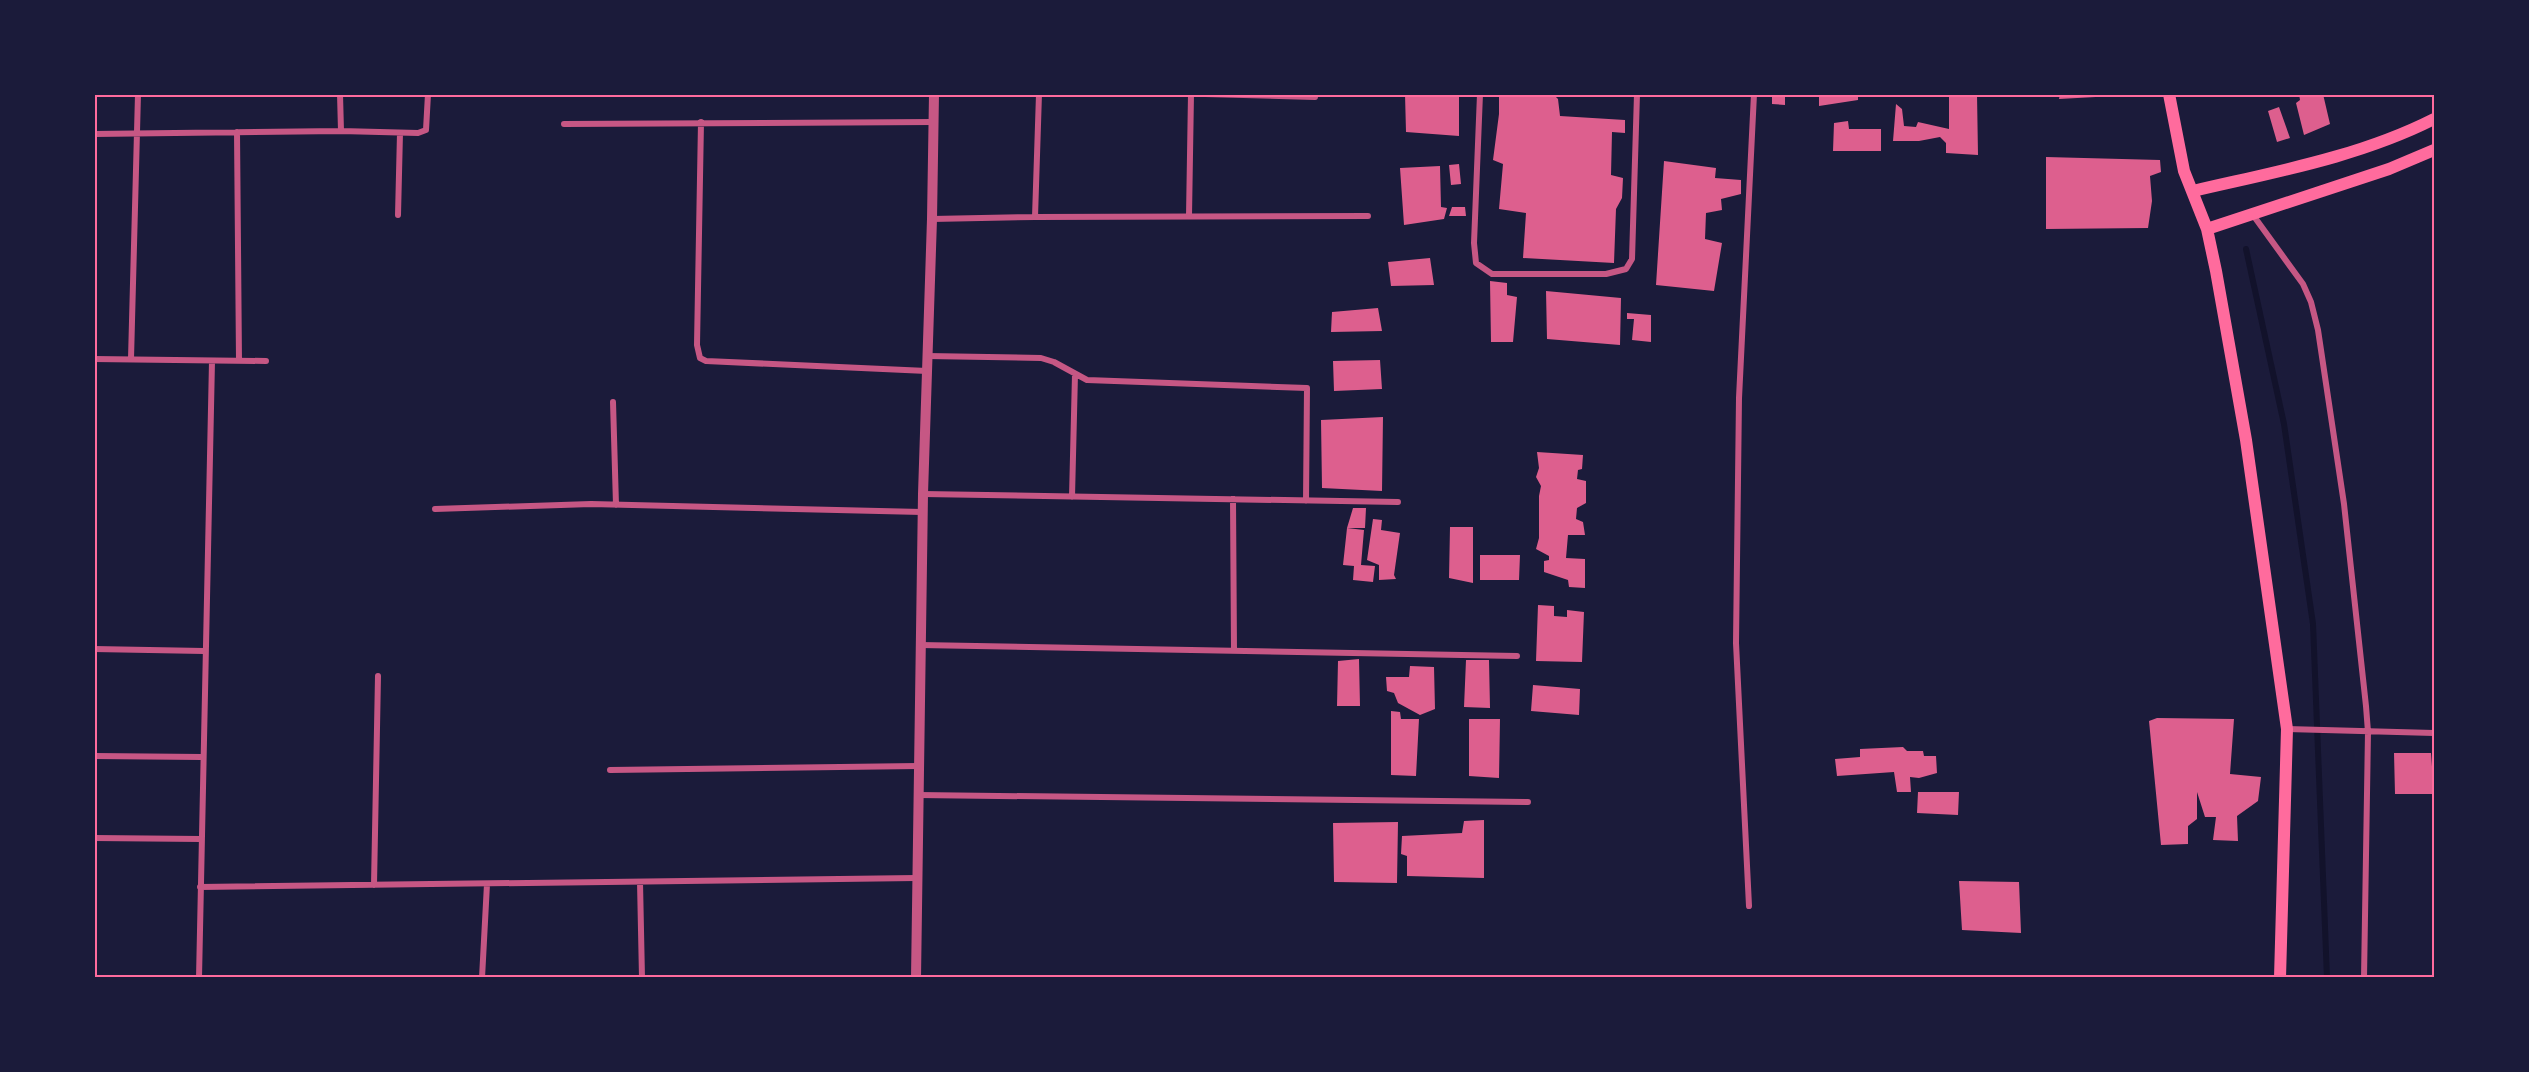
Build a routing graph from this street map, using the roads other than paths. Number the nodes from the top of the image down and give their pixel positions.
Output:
1 (138, 94) edge
2 (340, 94) edge
3 (428, 94) edge
4 (934, 94) edge
5 (1039, 94) edge
6 (1191, 94) edge
7 (1205, 94) edge
8 (1480, 94) edge
9 (1637, 94) edge
10 (1754, 94) edge
11 (2169, 94) edge
12 (1315, 97) dead end
13 (2434, 119) edge
14 (701, 122) junction
15 (933, 122) junction
16 (564, 124) dead end
17 (341, 131) junction
18 (237, 132) junction
19 (400, 133) junction
20 (94, 134) edge
21 (137, 134) junction
22 (2434, 150) edge
23 (2193, 191) junction
24 (398, 215) dead end
25 (2253, 215) junction
26 (1189, 216) junction
27 (1368, 216) dead end
28 (1035, 217) junction
29 (932, 219) junction
30 (2207, 229) junction
31 (927, 356) junction
32 (94, 359) edge
33 (131, 359) junction
34 (212, 361) junction
35 (239, 361) junction
36 (266, 362) dead end
37 (927, 371) junction
38 (1075, 374) junction
39 (613, 402) dead end
40 (923, 494) junction
41 (1071, 497) junction
42 (1233, 500) junction
43 (1306, 501) junction
44 (1398, 502) dead end
45 (616, 505) junction
46 (435, 509) dead end
47 (922, 512) junction
48 (920, 645) junction
49 (94, 649) edge
50 (204, 651) junction
51 (1234, 651) junction
52 (1517, 656) dead end
53 (378, 676) dead end
54 (2287, 729) junction
55 (2368, 732) junction
56 (2434, 733) edge
57 (94, 756) edge
58 (202, 757) junction
59 (918, 766) junction
60 (610, 770) dead end
61 (917, 795) junction
62 (1528, 802) dead end
63 (94, 838) edge
64 (201, 839) junction
65 (916, 878) junction
66 (640, 882) junction
67 (487, 884) junction
68 (374, 885) junction
69 (200, 887) junction
70 (1749, 906) dead end
71 (199, 978) edge
72 (482, 978) edge
73 (642, 978) edge
74 (916, 978) edge
75 (2280, 978) edge
76 (2364, 978) edge

1 - 21 street
2 - 17 street
3 - 19 street
4 - 15 street
5 - 28 street
6 - 26 street
7 - 12 street
8 - 9 street
10 - 70 street
11 - 23 main road
13 - 23 main road
14 - 15 street
14 - 16 street
14 - 37 street
15 - 29 street
17 - 18 street
17 - 19 street
18 - 21 street
18 - 35 street
19 - 24 street
20 - 21 street
21 - 33 street
22 - 25 main road
23 - 30 main road
25 - 30 main road
25 - 55 street
26 - 27 street
26 - 28 street
28 - 29 street
29 - 31 street
30 - 54 main road
31 - 37 street
31 - 38 street
32 - 33 street
33 - 34 street
34 - 35 street
34 - 50 street
35 - 36 street
37 - 40 street
38 - 41 street
38 - 43 street
39 - 45 street
40 - 41 street
40 - 47 street
41 - 42 street
42 - 43 street
42 - 51 street
43 - 44 street
45 - 46 street
45 - 47 street
47 - 48 street
48 - 51 street
48 - 59 street
49 - 50 street
50 - 58 street
51 - 52 street
53 - 68 street
54 - 55 street
54 - 75 main road
55 - 56 street
55 - 76 street
57 - 58 street
58 - 64 street
59 - 60 street
59 - 61 street
61 - 62 street
61 - 65 street
63 - 64 street
64 - 69 street
65 - 66 street
65 - 74 street
66 - 67 street
66 - 73 street
67 - 68 street
67 - 72 street
68 - 69 street
69 - 71 street

